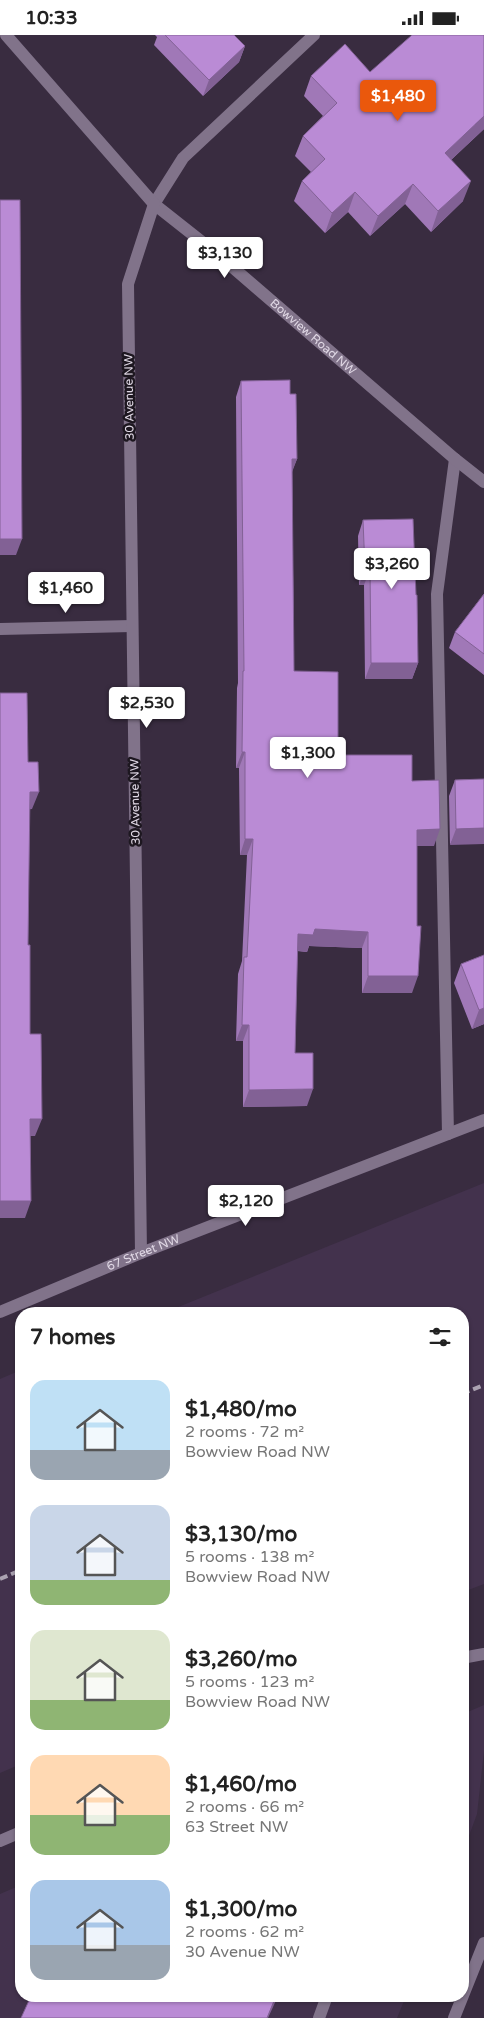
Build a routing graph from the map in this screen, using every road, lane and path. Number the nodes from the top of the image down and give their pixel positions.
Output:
1 (6, 35) edge
2 (314, 35) edge
3 (154, 204) junction
4 (455, 459) junction
5 (484, 482) edge
6 (132, 626) junction
7 (0, 629) edge
8 (484, 1120) edge
9 (448, 1134) junction
10 (141, 1253) junction
11 (0, 1312) edge
12 (484, 1654) edge
13 (469, 1657) edge
14 (15, 1835) edge
15 (0, 1841) edge
16 (484, 1943) edge
17 (469, 1980) edge
18 (325, 2002) edge
19 (460, 2002) edge
20 (319, 2018) edge
21 (454, 2018) edge

1 - 3 street, Bowview Road NW
2 - 3 street, 30 Avenue NW
3 - 4 street, Bowview Road NW
3 - 6 street, 30 Avenue NW
4 - 5 street, Bowview Road NW
4 - 9 street
6 - 7 street
6 - 10 street, 30 Avenue NW
8 - 9 street, 67 Street NW
9 - 10 street, 67 Street NW
10 - 11 street, 67 Street NW
12 - 13 street
14 - 15 street
16 - 17 street
18 - 20 street
19 - 21 street

